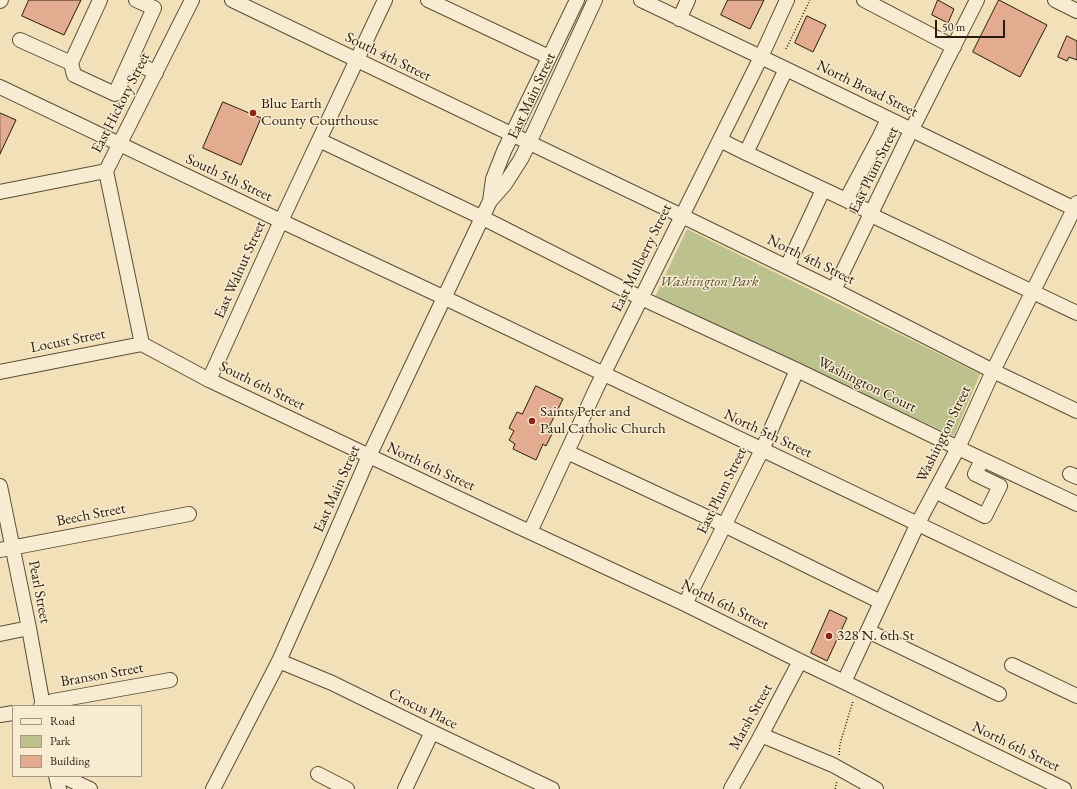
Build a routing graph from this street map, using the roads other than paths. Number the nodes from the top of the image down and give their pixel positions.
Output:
1 (100, 0) edge
2 (136, 0) edge
3 (192, 0) edge
4 (232, 0) edge
5 (385, 0) edge
6 (428, 0) edge
7 (577, 0) edge
8 (595, 0) edge
9 (641, 0) edge
10 (688, 0) edge
11 (787, 0) edge
12 (864, 0) edge
13 (977, 0) edge
14 (1054, 0) edge
15 (1077, 11) edge
16 (680, 18) junction
17 (20, 40) dead end
18 (954, 47) junction
19 (549, 57) junction
20 (761, 57) junction
21 (131, 60) junction
22 (357, 61) junction
23 (72, 63) junction
24 (786, 69) junction
25 (156, 73) junction
26 (0, 87) edge
27 (888, 119) junction
28 (912, 130) junction
29 (511, 135) junction
30 (320, 140) junction
31 (720, 140) junction
32 (529, 143) junction
33 (119, 145) junction
34 (746, 153) junction
35 (106, 171) junction
36 (823, 190) junction
37 (0, 192) edge
38 (846, 200) junction
39 (490, 201) junction
40 (1076, 207) edge
41 (871, 214) junction
42 (682, 216) junction
43 (483, 218) junction
44 (281, 221) junction
45 (787, 267) junction
46 (834, 290) junction
47 (1032, 292) junction
48 (445, 298) junction
49 (641, 298) junction
50 (1077, 313) edge
51 (142, 344) junction
52 (797, 370) junction
53 (993, 371) junction
54 (0, 372) edge
55 (604, 374) junction
56 (209, 380) junction
57 (1077, 411) edge
58 (958, 448) junction
59 (762, 450) junction
60 (568, 452) junction
61 (369, 456) junction
62 (982, 460) junction
63 (0, 486) edge
64 (935, 491) junction
65 (1077, 504) edge
66 (189, 514) dead end
67 (918, 523) junction
68 (724, 526) junction
69 (530, 532) junction
70 (7, 548) edge
71 (1077, 600) edge
72 (881, 602) junction
73 (685, 604) junction
74 (29, 628) junction
75 (868, 631) junction
76 (0, 634) edge
77 (279, 661) junction
78 (800, 661) junction
79 (1012, 665) dead end
80 (170, 680) dead end
81 (844, 682) junction
82 (999, 694) dead end
83 (1077, 696) edge
84 (42, 705) edge
85 (44, 705) edge
86 (12, 713) edge
87 (0, 715) edge
88 (432, 732) junction
89 (761, 735) junction
90 (318, 774) dead end
91 (56, 777) edge
92 (64, 777) edge
93 (59, 789) edge
94 (90, 789) edge
95 (213, 789) edge
96 (347, 789) edge
97 (405, 789) edge
98 (552, 789) edge
99 (731, 789) edge
100 (876, 789) edge
101 (1064, 789) edge

1 - 23 street
2 - 21 street
3 - 25 street, East Hickory Street
4 - 22 street, South 4th Street
5 - 22 street, East Walnut Street
6 - 19 street
7 - 19 street, East Main Street
8 - 32 street, East Main Street
9 - 16 street, North Broad Street
10 - 16 street
11 - 20 street, East Mulberry Street
12 - 18 street
13 - 18 street, East Plum Street
14 - 15 street
16 - 20 street, North Broad Street
17 - 23 street
18 - 28 street, East Plum Street
19 - 29 street, East Main Street
20 - 24 street, North Broad Street
20 - 31 street, East Mulberry Street
21 - 23 street
21 - 25 street
22 - 29 street, South 4th Street
22 - 30 street, East Walnut Street
24 - 27 street, North Broad Street
24 - 34 street
25 - 33 street, East Hickory Street
26 - 33 street, South 5th Street
27 - 28 street, North Broad Street
27 - 38 street
28 - 40 street, North Broad Street
28 - 41 street, East Plum Street
29 - 32 street, South 4th Street
29 - 39 street, East Main Street
30 - 43 street, Washington Court
30 - 44 street, East Walnut Street
31 - 34 street
31 - 42 street, East Mulberry Street
32 - 39 street, East Main Street
32 - 42 street, North 4th Street
33 - 35 street, East Hickory Street
33 - 44 street, South 5th Street
34 - 36 street
35 - 37 street
35 - 51 street, East Hickory Street
36 - 38 street
36 - 45 street
38 - 41 street
39 - 43 street, East Main Street
40 - 47 street, Washington Street
41 - 46 street, East Plum Street
41 - 47 street
42 - 45 street, North 4th Street
42 - 49 street, East Mulberry Street
43 - 48 street, East Main Street
43 - 49 street, Washington Court
44 - 48 street, South 5th Street
44 - 56 street, East Walnut Street
45 - 46 street, North 4th Street
46 - 53 street, North 4th Street
47 - 50 street
47 - 53 street, Washington Street
48 - 55 street, North 5th Street
48 - 61 street, East Main Street
49 - 52 street, Washington Court
49 - 55 street, East Mulberry Street
51 - 54 street, Locust Street
51 - 56 street, South 6th Street
52 - 58 street, Washington Court
52 - 59 street, East Plum Street
53 - 57 street, North 4th Street
53 - 58 street, Washington Street
55 - 59 street, North 5th Street
55 - 60 street, East Mulberry Street
56 - 61 street, South 6th Street
58 - 62 street, Washington Court
58 - 64 street, Washington Street
59 - 67 street, North 5th Street
59 - 68 street, East Plum Street
60 - 68 street
60 - 69 street, East Mulberry Street
61 - 69 street, North 6th Street
61 - 77 street, East Main Street
62 - 64 street
62 - 65 street, Washington Court
63 - 70 street, Pearl Street
64 - 67 street, Washington Street
66 - 70 street, Beech Street
67 - 71 street, North 5th Street
67 - 72 street, Washington Street
68 - 72 street
68 - 73 street, East Plum Street
69 - 73 street, North 6th Street
70 - 74 street, Pearl Street
72 - 75 street, Washington Street
73 - 78 street, North 6th Street
74 - 76 street
74 - 84 street, Pearl Street
75 - 81 street, Washington Street
75 - 82 street
77 - 88 street, Crocus Place
77 - 95 street, East Main Street
78 - 81 street, North 6th Street
78 - 89 street, Marsh Street
79 - 83 street
80 - 85 street, Branson Street
81 - 101 street, North 6th Street
86 - 87 street
88 - 97 street
88 - 98 street, Crocus Place
89 - 99 street, Marsh Street
89 - 100 street
90 - 96 street
91 - 93 street
92 - 94 street

